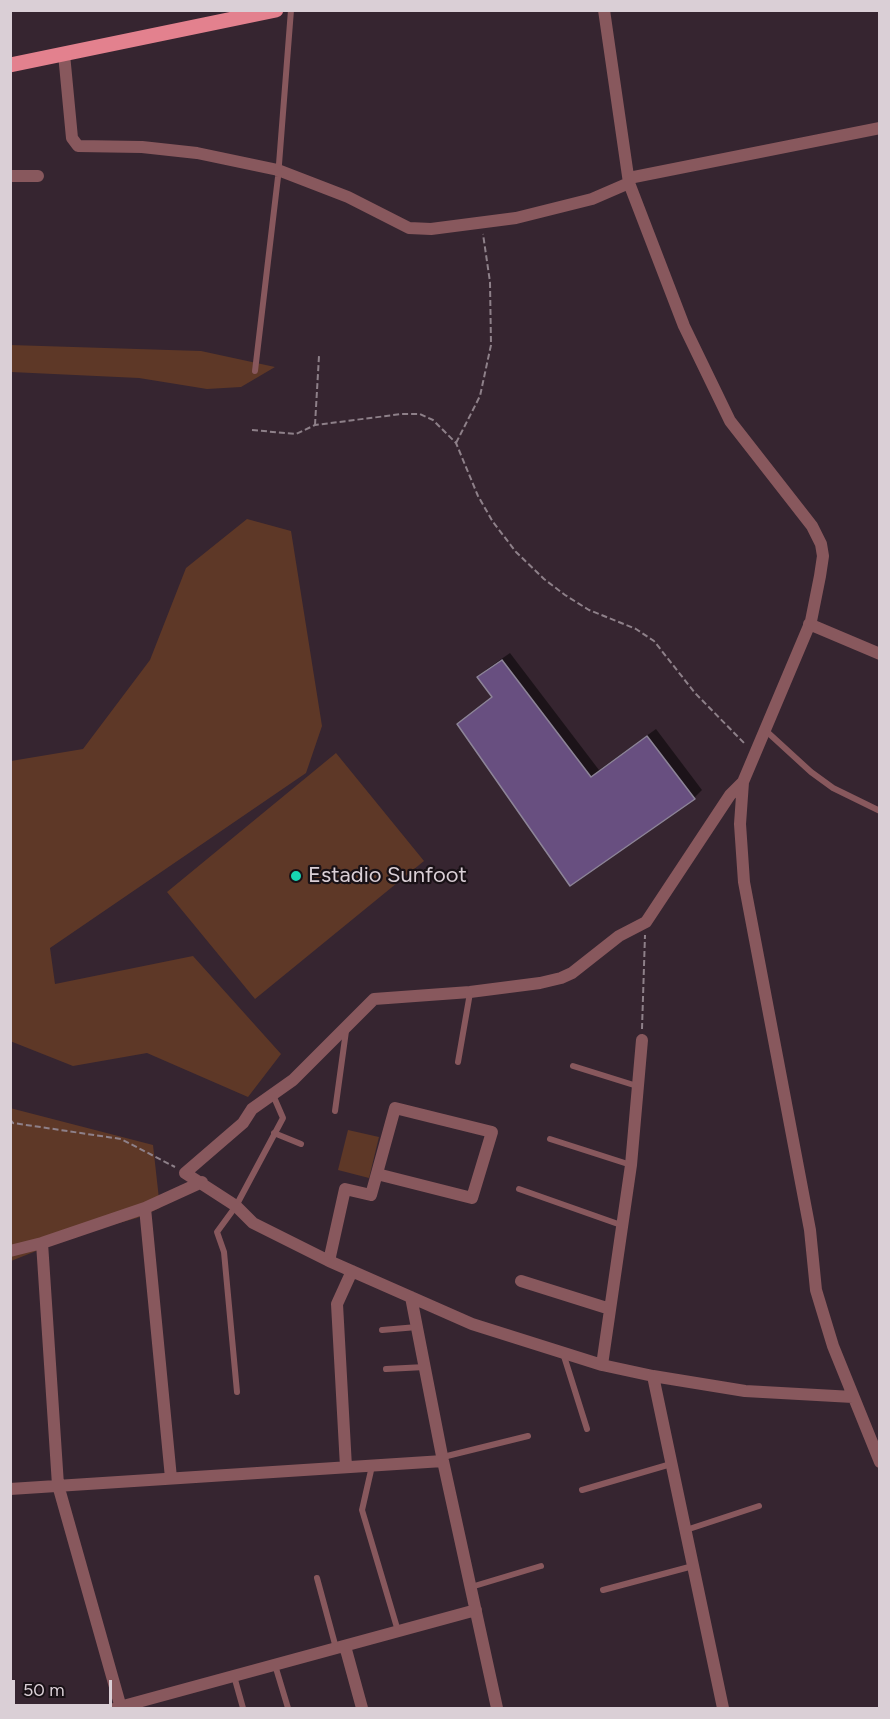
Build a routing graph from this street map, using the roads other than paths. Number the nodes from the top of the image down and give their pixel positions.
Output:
1 (276, 10) edge
2 (291, 10) edge
3 (604, 10) edge
4 (64, 54) junction
5 (10, 65) edge
6 (879, 128) edge
7 (278, 170) junction
8 (10, 176) edge
9 (38, 176) dead end
10 (629, 181) junction
11 (255, 371) dead end
12 (809, 624) junction
13 (879, 654) edge
14 (764, 729) junction
15 (743, 782) junction
16 (879, 811) edge
17 (470, 992) junction
18 (346, 1027) junction
19 (642, 1040) road end
20 (458, 1062) dead end
21 (573, 1066) dead end
22 (638, 1086) junction
23 (273, 1095) junction
24 (335, 1111) dead end
25 (274, 1133) junction
26 (549, 1139) dead end
27 (301, 1144) dead end
28 (631, 1165) junction
29 (377, 1174) junction
30 (202, 1182) junction
31 (519, 1188) dead end
32 (236, 1206) junction
33 (144, 1208) junction
34 (621, 1226) junction
35 (42, 1243) junction
36 (10, 1251) edge
37 (329, 1261) junction
38 (352, 1271) junction
39 (521, 1281) dead end
40 (411, 1297) junction
41 (610, 1309) junction
42 (417, 1327) junction
43 (382, 1330) dead end
44 (563, 1353) junction
45 (602, 1365) junction
46 (425, 1367) junction
47 (387, 1370) dead end
48 (653, 1377) junction
49 (237, 1392) dead end
50 (853, 1397) junction
51 (587, 1429) dead end
52 (528, 1436) dead end
53 (443, 1459) junction
54 (879, 1462) edge
55 (671, 1464) junction
56 (372, 1465) junction
57 (346, 1467) junction
58 (171, 1478) junction
59 (58, 1485) junction
60 (10, 1489) edge
61 (582, 1490) dead end
62 (759, 1506) dead end
63 (685, 1530) junction
64 (542, 1566) dead end
65 (693, 1566) junction
66 (317, 1578) dead end
67 (471, 1587) junction
68 (603, 1590) dead end
69 (476, 1610) junction
70 (398, 1631) junction
71 (340, 1647) junction
72 (275, 1665) junction
73 (234, 1676) junction
74 (119, 1708) edge
75 (243, 1708) edge
76 (288, 1708) edge
77 (363, 1708) edge
78 (497, 1708) edge
79 (723, 1708) edge

1 - 4 main road
2 - 7 lane
3 - 10 street
4 - 5 main road
4 - 7 street
6 - 10 street
7 - 10 street
7 - 11 lane
8 - 9 street
10 - 12 street
12 - 13 street
12 - 14 street
14 - 15 street
14 - 16 lane
15 - 17 street
15 - 50 street
17 - 18 street
17 - 20 lane
18 - 23 street
18 - 24 lane
19 - 22 street
21 - 22 lane
22 - 28 street
23 - 25 lane
23 - 30 street
25 - 27 lane
25 - 32 lane
26 - 28 lane
28 - 34 street
29 - 29 street
29 - 37 street
30 - 32 street
30 - 33 street
31 - 34 lane
32 - 37 street
32 - 49 lane
33 - 35 street
33 - 58 street
34 - 41 street
35 - 36 street
35 - 59 street
37 - 38 street
38 - 40 street
38 - 57 street
39 - 41 street
40 - 42 street
40 - 44 street
41 - 45 street
42 - 43 lane
42 - 46 street
44 - 45 street
44 - 51 lane
45 - 48 street
46 - 47 lane
46 - 53 street
48 - 50 street
48 - 55 street
50 - 54 street
52 - 53 lane
53 - 56 street
53 - 67 street
55 - 61 lane
55 - 63 street
56 - 57 street
56 - 70 lane
57 - 58 street
58 - 59 street
59 - 60 street
59 - 74 street
62 - 63 lane
63 - 65 street
64 - 67 lane
65 - 68 lane
65 - 79 street
66 - 71 lane
67 - 69 street
69 - 70 street
69 - 78 street
70 - 71 street
71 - 72 street
71 - 77 street
72 - 73 street
72 - 76 lane
73 - 74 street
73 - 75 lane

